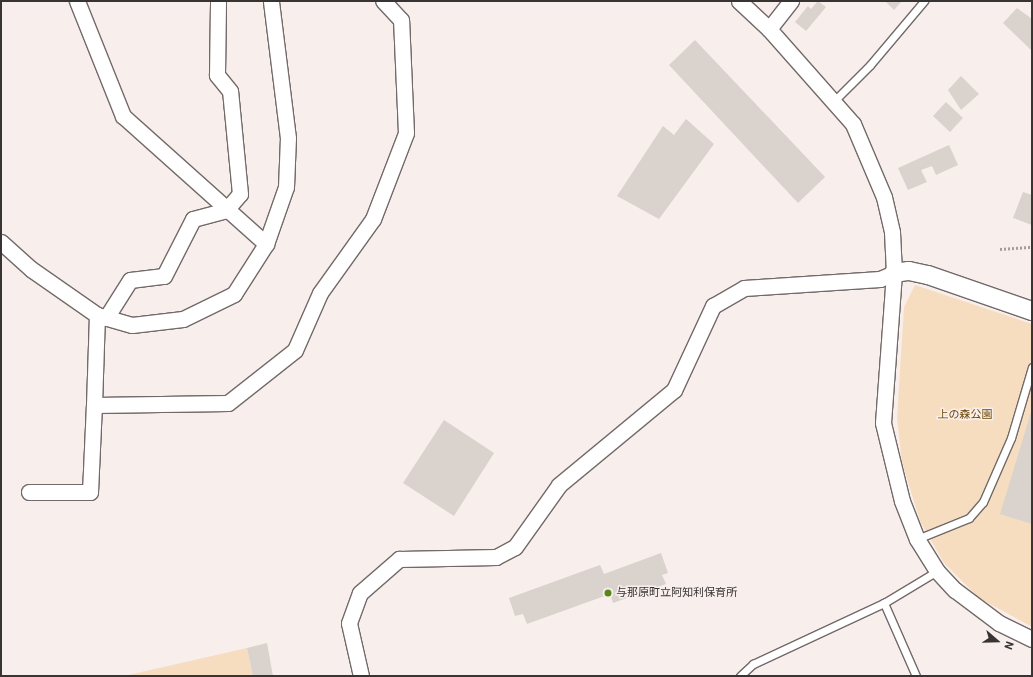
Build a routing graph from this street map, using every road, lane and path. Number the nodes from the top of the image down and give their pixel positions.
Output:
1 (77, 1) edge
2 (218, 1) edge
3 (271, 1) edge
4 (383, 1) edge
5 (739, 1) edge
6 (791, 1) edge
7 (924, 1) edge
8 (769, 29) junction
9 (834, 101) junction
10 (226, 210) junction
11 (1, 242) edge
12 (266, 244) junction
13 (1032, 247) edge
14 (1000, 249) dead end
15 (894, 273) junction
16 (1032, 311) edge
17 (102, 316) junction
18 (1032, 368) edge
19 (94, 406) junction
20 (29, 492) dead end
21 (917, 539) junction
22 (937, 571) junction
23 (884, 603) junction
24 (1032, 639) edge
25 (361, 676) edge
26 (740, 676) edge
27 (916, 676) edge

1 - 10 street
2 - 10 street
3 - 12 street
4 - 19 street
5 - 8 street
6 - 8 street
7 - 9 lane
8 - 9 street
9 - 15 street
10 - 12 street
10 - 17 street
11 - 17 street
12 - 17 street
13 - 14 path
15 - 16 street
15 - 21 street
15 - 25 street
17 - 19 street
18 - 21 lane
19 - 20 street
21 - 22 street
22 - 23 lane
22 - 24 street
23 - 26 lane
23 - 27 lane

